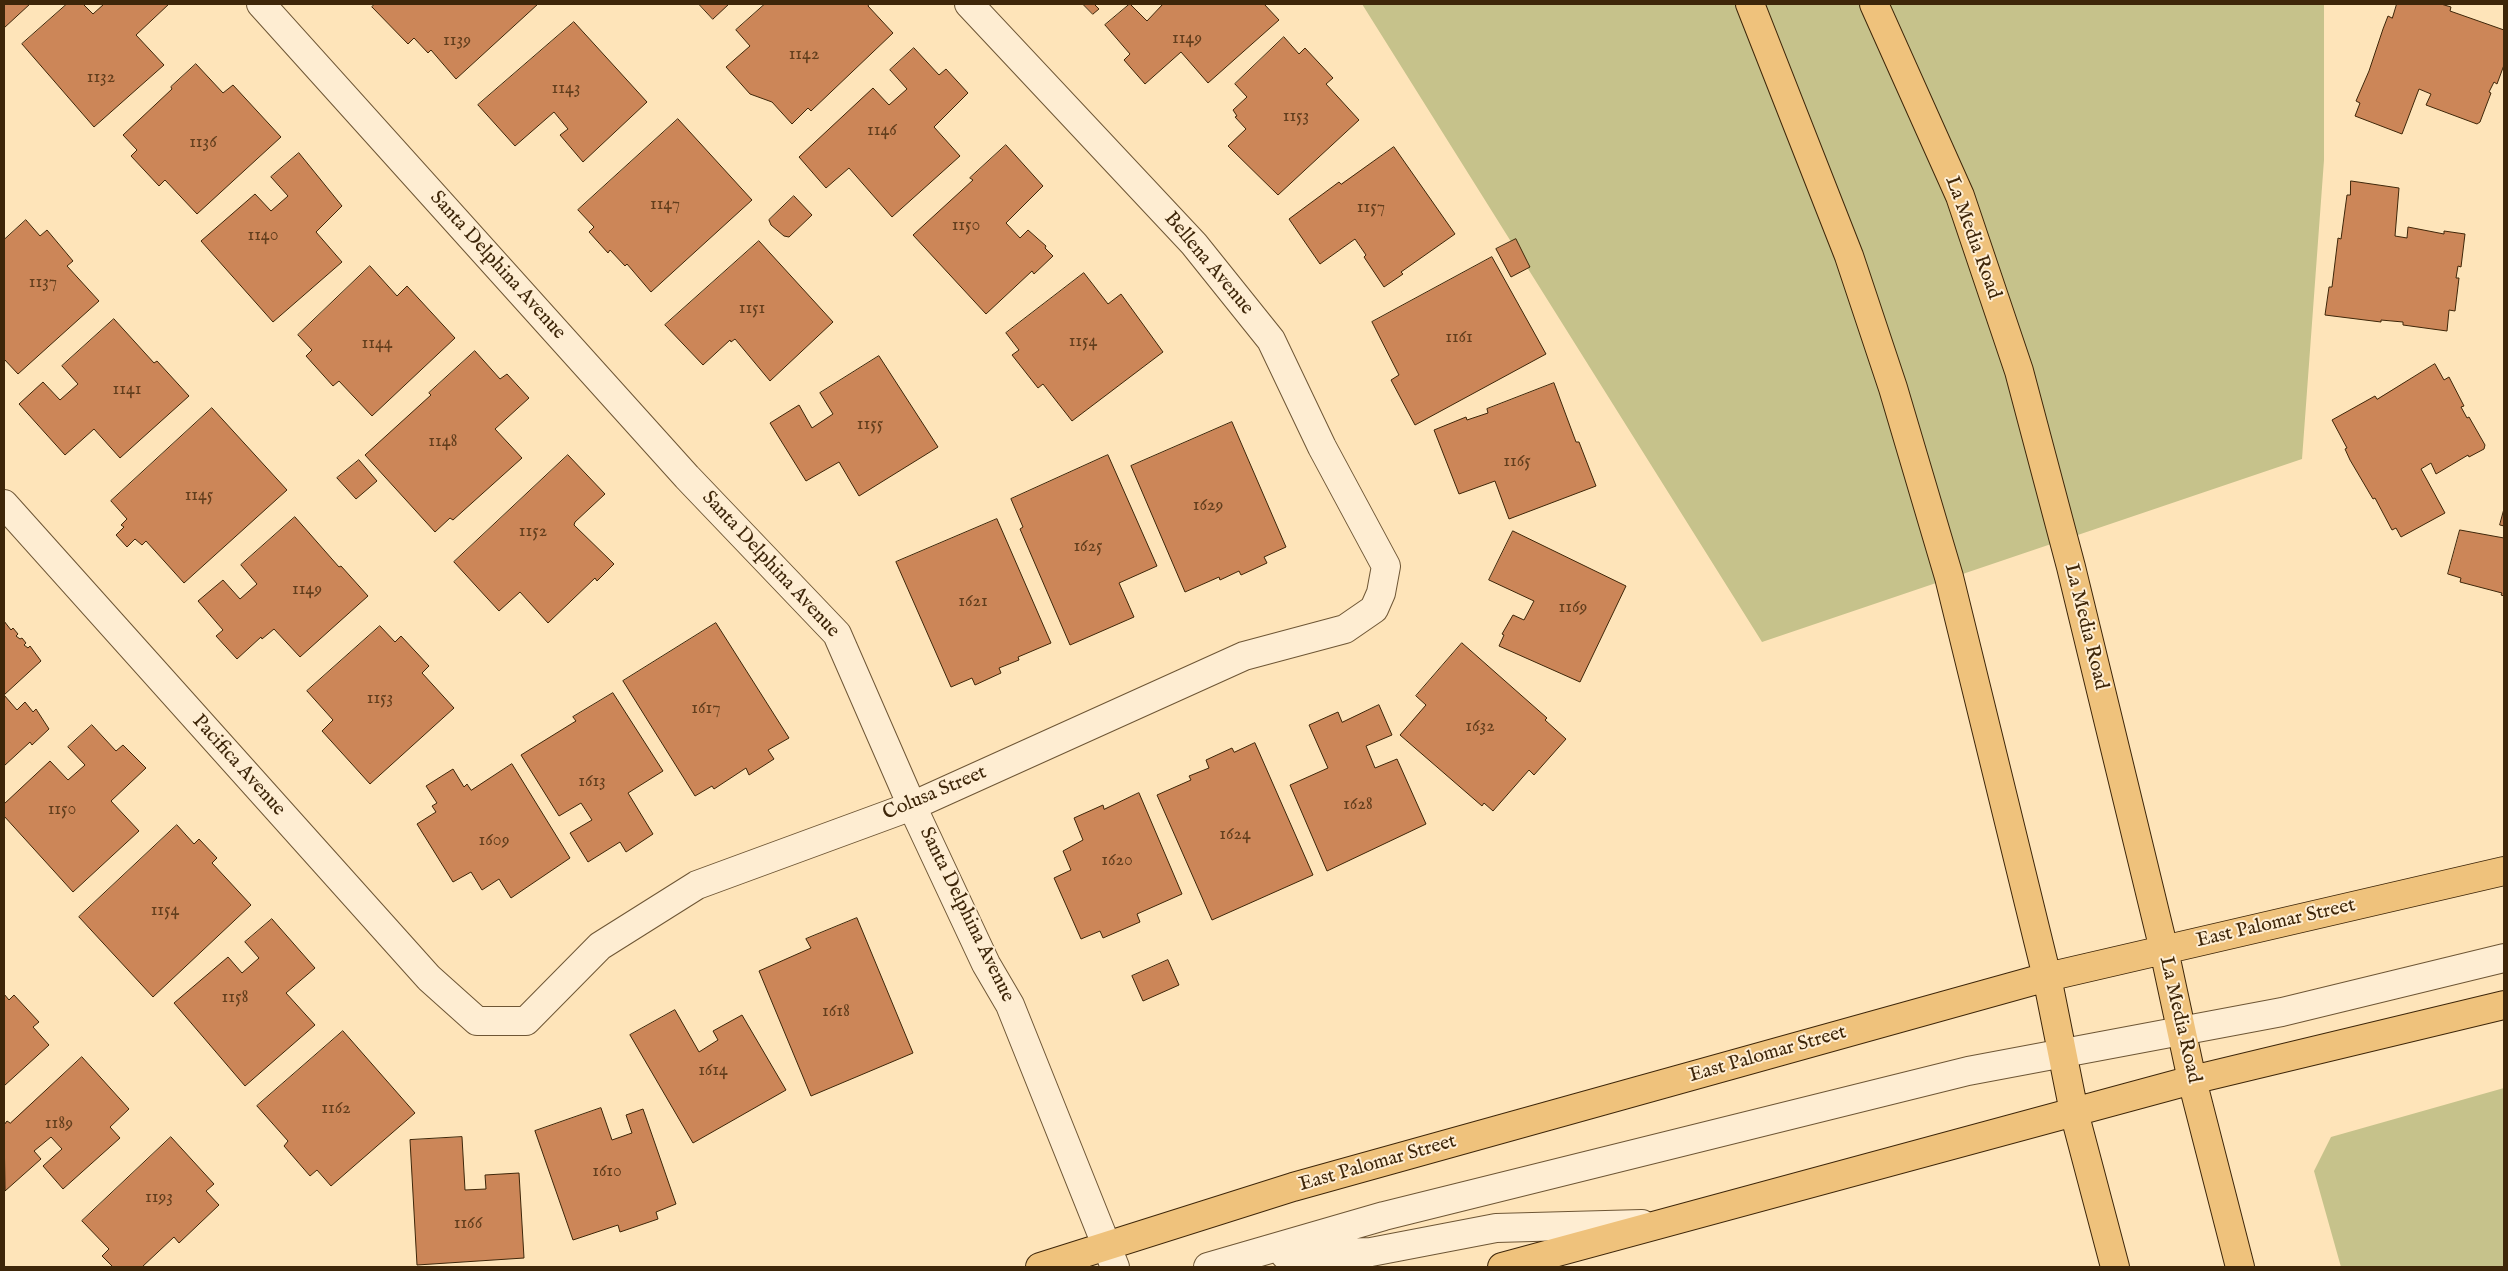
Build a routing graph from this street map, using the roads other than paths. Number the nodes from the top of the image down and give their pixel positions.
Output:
1 (260, 4) edge
2 (969, 4) edge
3 (1750, 4) edge
4 (1874, 4) edge
5 (4, 504) edge
6 (1386, 566) joint
7 (912, 806) junction
8 (2504, 871) edge
9 (2164, 950) junction
10 (2504, 958) edge
11 (2047, 977) junction
12 (2504, 1005) edge
13 (477, 1022) joint
14 (2181, 1031) junction
15 (2062, 1053) junction
16 (2192, 1080) junction
17 (2074, 1112) junction
18 (1665, 1223) junction
19 (1112, 1256) edge
20 (1243, 1256) junction
21 (1040, 1267) edge
22 (1208, 1267) edge
23 (1502, 1267) edge
24 (2115, 1267) edge
25 (2240, 1267) edge

1 - 7 street, Santa Delphina Avenue
2 - 6 street, Bellena Avenue
3 - 11 main road
4 - 9 main road, La Media Road
5 - 13 street, Pacifica Avenue
6 - 7 street, Colusa Street
7 - 13 street, Colusa Street
7 - 19 street, Santa Delphina Avenue
8 - 9 main road, East Palomar Street
9 - 11 main road, East Palomar Street
9 - 14 main road, La Media Road
10 - 14 street
11 - 15 main road
11 - 19 main road, East Palomar Street
12 - 16 main road
14 - 15 street
14 - 16 main road, La Media Road
15 - 17 main road
15 - 20 street
16 - 17 main road
16 - 25 main road, La Media Road
17 - 18 main road
17 - 24 main road
18 - 20 street
18 - 23 main road
19 - 21 main road, East Palomar Street
20 - 22 street

